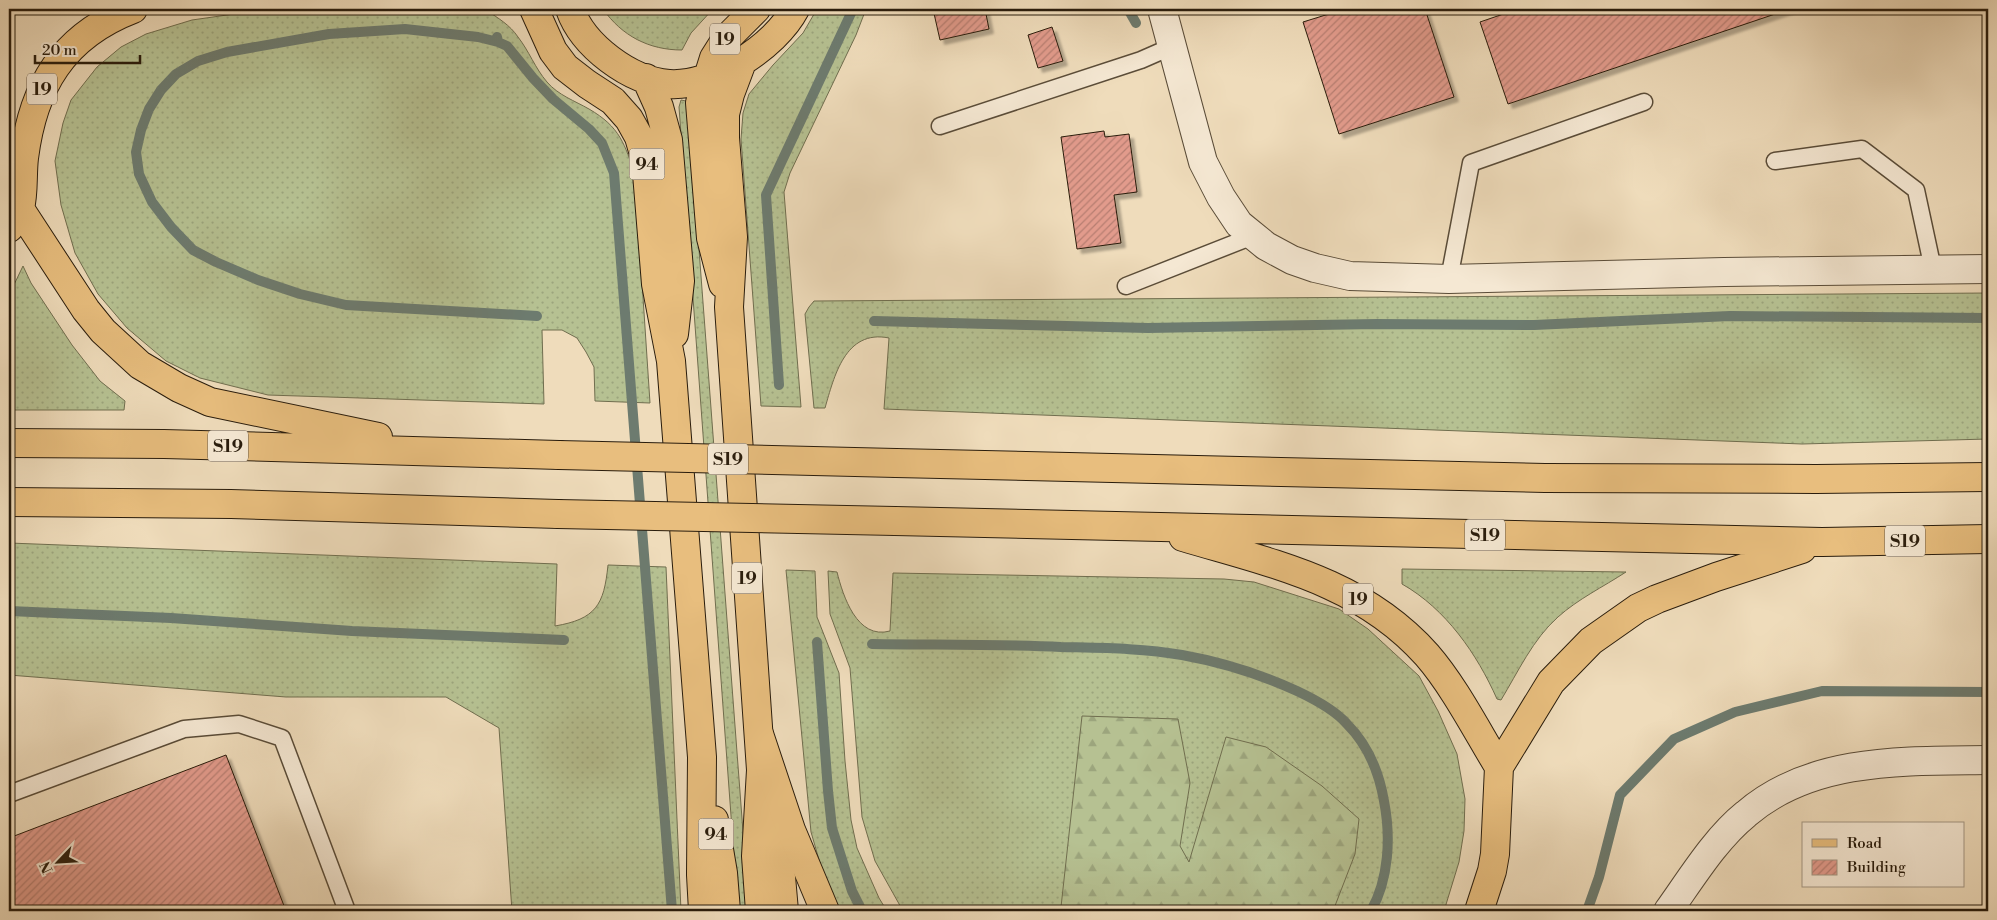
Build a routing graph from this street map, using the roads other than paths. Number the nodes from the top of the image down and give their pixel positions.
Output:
1 (132, 9) edge
2 (534, 9) edge
3 (756, 9) edge
4 (795, 9) edge
5 (1162, 9) edge
6 (564, 10) edge
7 (1173, 46) junction
8 (742, 62) junction
9 (646, 78) junction
10 (706, 78) junction
11 (1644, 102) dead end
12 (940, 126) dead end
13 (1775, 161) dead end
14 (14, 219) edge
15 (1254, 236) junction
16 (1933, 269) junction
17 (1988, 269) edge
18 (1449, 279) junction
19 (1126, 286) dead end
20 (729, 307) junction
21 (671, 361) junction
22 (9, 443) edge
23 (448, 452) junction
24 (1988, 477) edge
25 (9, 502) edge
26 (1148, 527) junction
27 (1988, 539) edge
28 (1822, 542) junction
29 (759, 734) junction
30 (702, 757) junction
31 (1988, 760) edge
32 (1499, 767) junction
33 (761, 770) junction
34 (9, 794) edge
35 (347, 911) edge
36 (703, 911) edge
37 (726, 911) edge
38 (760, 911) edge
39 (784, 911) edge
40 (825, 911) edge
41 (1479, 911) edge
42 (1668, 911) edge

1 - 14 main road, 19
2 - 21 main road, 94
3 - 10 main road, 19
4 - 8 main road, 19
5 - 7 street
6 - 9 main road
7 - 12 lane
7 - 15 street
8 - 10 main road
8 - 20 main road, 19
9 - 10 main road
9 - 21 main road, 94
10 - 20 main road, 19
11 - 18 lane
13 - 16 lane
14 - 23 main road
15 - 18 street
15 - 19 lane
16 - 17 street
16 - 18 street
20 - 29 main road, 19
21 - 30 main road, 94
22 - 23 main road, S19
23 - 24 main road, S19, bridge
25 - 26 main road, S19, bridge
26 - 28 main road, S19
26 - 32 main road, 19
27 - 28 main road, S19
28 - 32 main road
29 - 33 main road, 94
29 - 40 main road, 19
30 - 36 main road, 94
30 - 37 main road, 94
31 - 42 street
32 - 41 main road
33 - 38 main road, 94
33 - 39 main road, 94
34 - 35 lane

